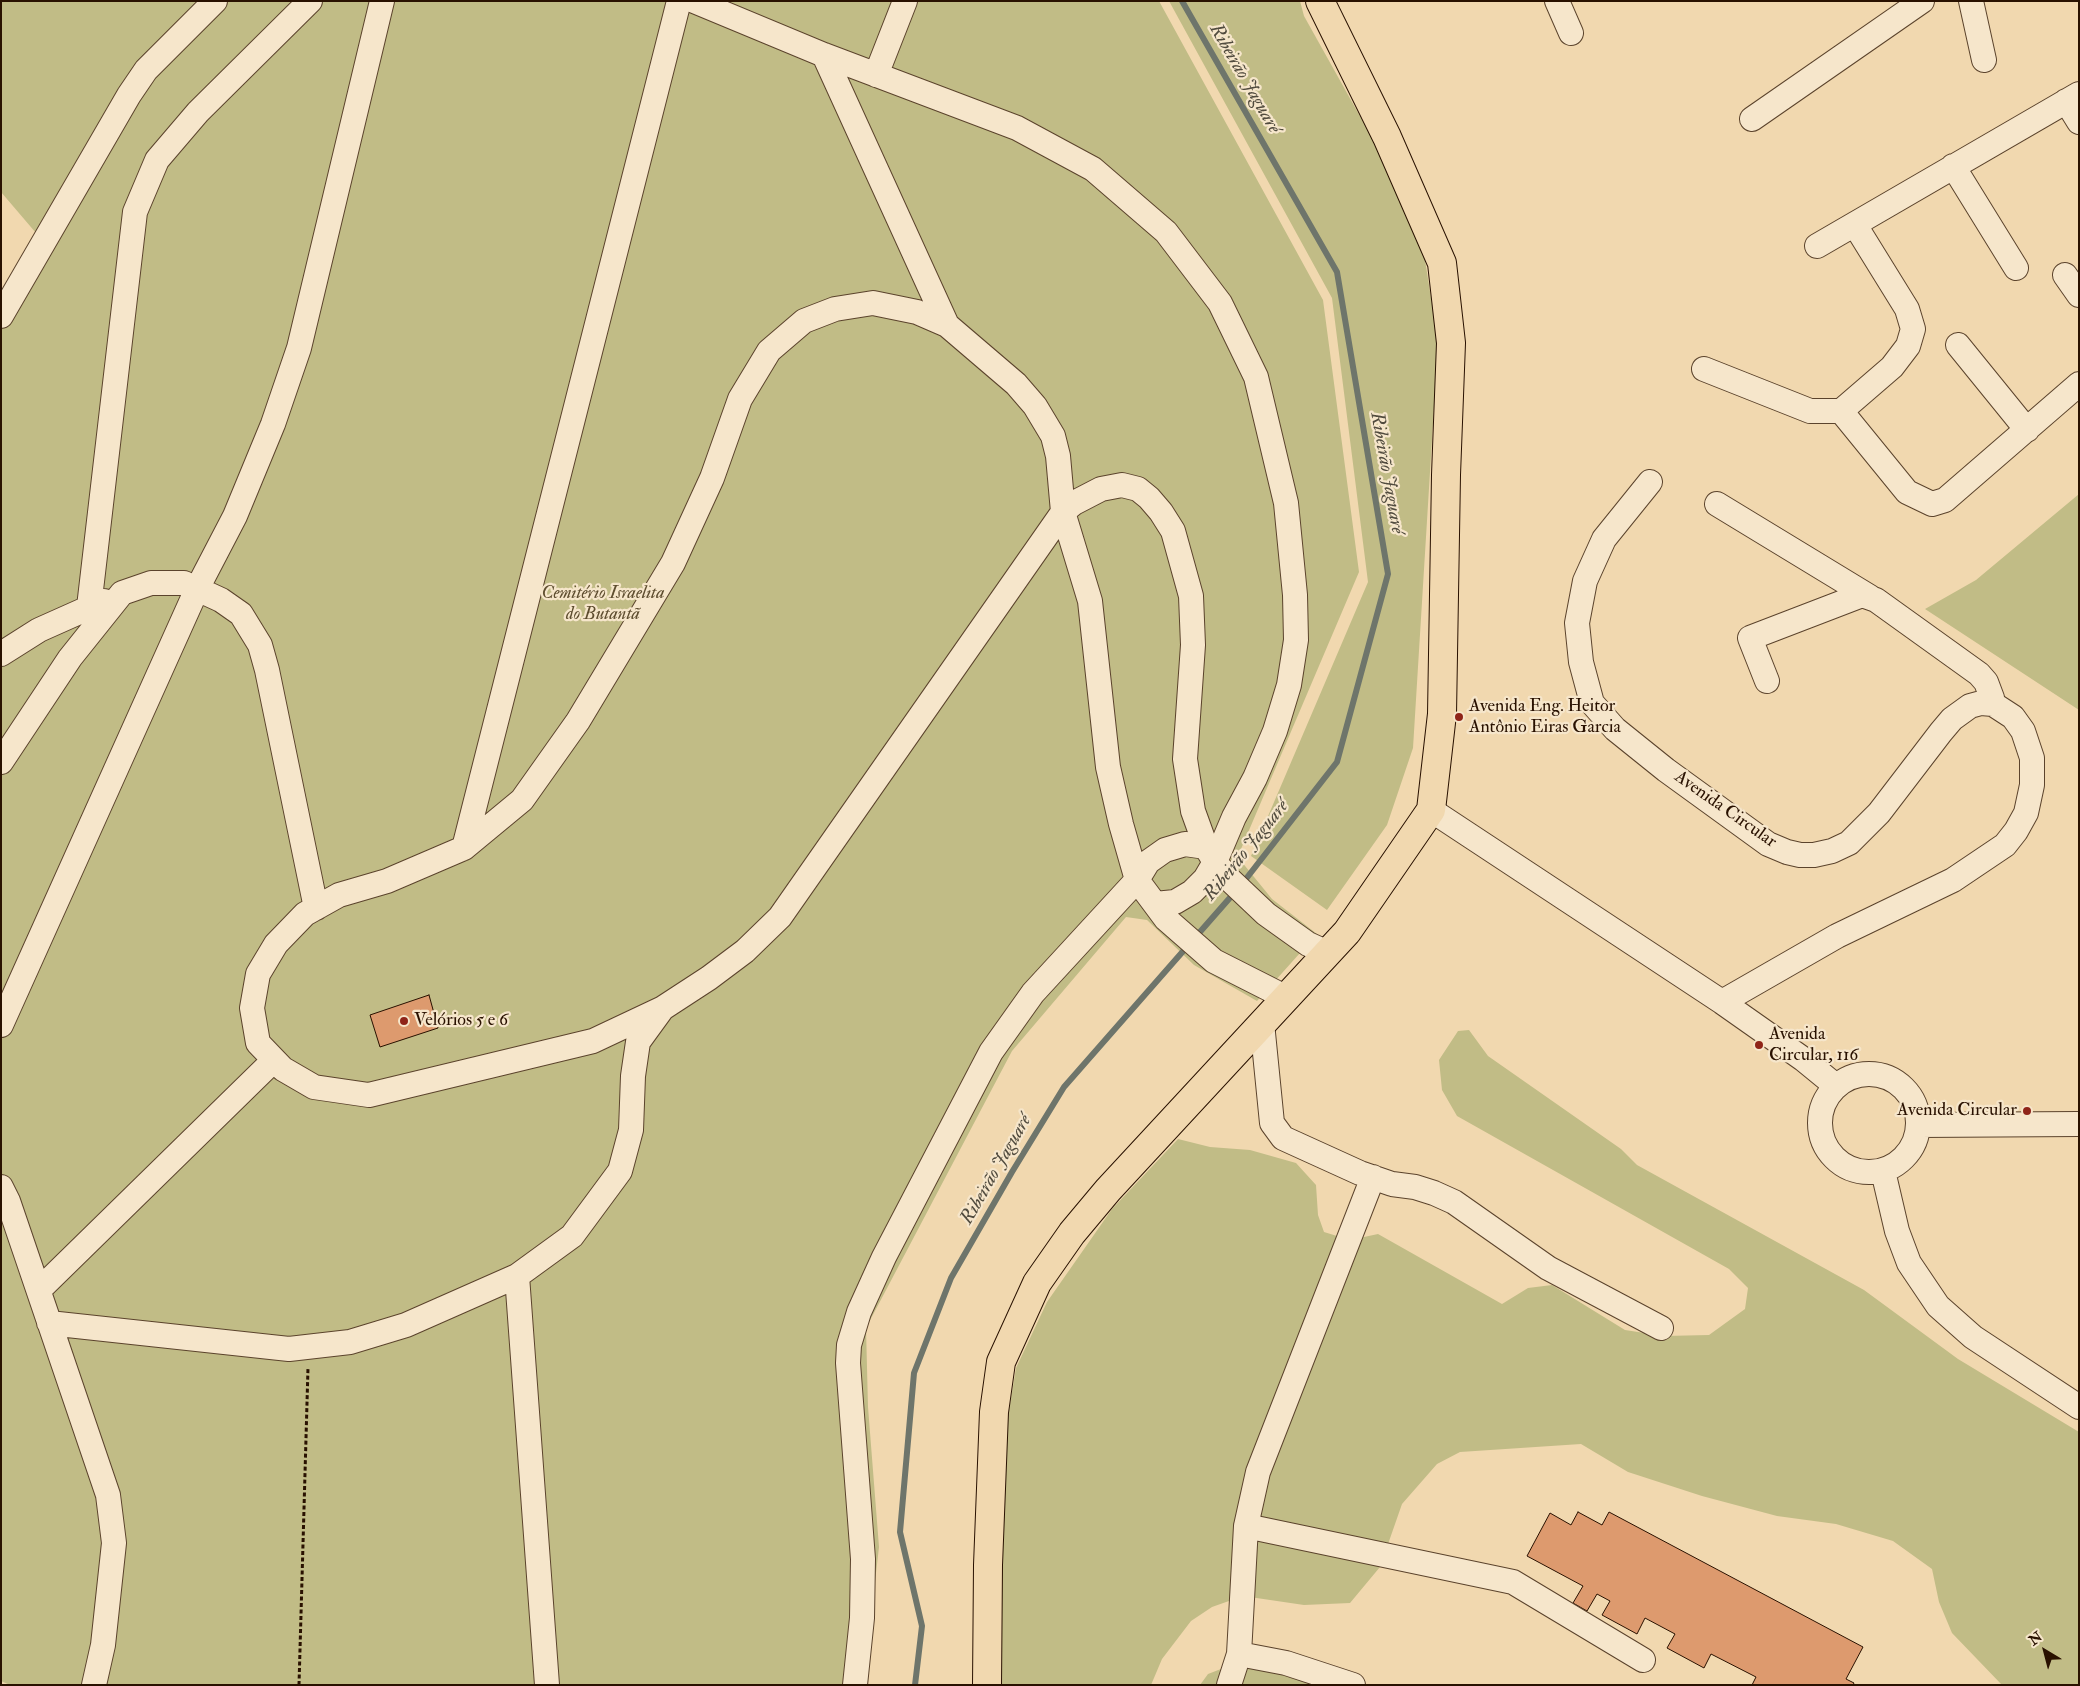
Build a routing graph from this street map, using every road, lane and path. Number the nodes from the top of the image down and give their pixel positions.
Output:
1 (215, 1) edge
2 (310, 1) edge
3 (382, 1) edge
4 (679, 1) edge
5 (694, 1) edge
6 (905, 1) edge
7 (1320, 1) edge
8 (1557, 1) edge
9 (1922, 1) edge
10 (1971, 1) edge
11 (1571, 33) dead end
12 (824, 56) junction
13 (1984, 60) dead end
14 (876, 75) junction
15 (2072, 97) edge
16 (1752, 119) dead end
17 (2079, 122) edge
18 (1953, 166) junction
19 (1855, 225) junction
20 (1817, 246) dead end
21 (2016, 268) dead end
22 (2065, 275) dead end
23 (2079, 295) edge
24 (1, 316) edge
25 (947, 325) junction
26 (1958, 345) dead end
27 (1704, 369) dead end
28 (2079, 384) edge
29 (1841, 411) junction
30 (2027, 430) junction
31 (1650, 482) dead end
32 (1717, 504) dead end
33 (1063, 512) junction
34 (197, 589) junction
35 (122, 593) junction
36 (1870, 597) junction
37 (89, 607) junction
38 (1, 654) edge
39 (1767, 681) dead end
40 (1993, 704) junction
41 (1, 762) edge
42 (1431, 810) junction
43 (464, 848) junction
44 (1217, 863) junction
45 (1137, 880) junction
46 (316, 908) junction
47 (1160, 911) junction
48 (1328, 953) junction
49 (1287, 998) junction
50 (1722, 1002) junction
51 (663, 1008) junction
52 (1262, 1023) junction
53 (1, 1025) edge
54 (274, 1060) junction
55 (1836, 1086) junction
56 (1919, 1124) junction
57 (2079, 1124) edge
58 (1883, 1171) junction
59 (1373, 1176) junction
60 (1, 1187) edge
61 (517, 1276) junction
62 (39, 1290) junction
63 (49, 1323) junction
64 (1660, 1328) dead end
65 (309, 1347) junction
66 (2079, 1407) edge
67 (1246, 1526) junction
68 (1239, 1654) junction
69 (1644, 1660) dead end
70 (94, 1685) edge
71 (299, 1685) edge
72 (548, 1685) edge
73 (855, 1685) edge
74 (987, 1685) edge
75 (1228, 1685) edge
76 (1353, 1685) edge

1 - 24 street
2 - 37 street
3 - 34 street
4 - 43 street
5 - 12 street
6 - 14 street
7 - 42 main road
8 - 11 street
9 - 16 street
10 - 13 street
12 - 14 street
12 - 25 street
14 - 44 street
15 - 17 street
15 - 18 street
18 - 19 street
18 - 21 street
19 - 20 street
19 - 29 street
22 - 23 street
25 - 33 street
25 - 43 street
26 - 30 street
27 - 29 street
28 - 30 street
29 - 30 street
31 - 40 street, Avenida Circular
32 - 36 street
33 - 44 street
33 - 45 street
33 - 51 street
34 - 35 street
34 - 46 street
34 - 53 street
35 - 37 street
35 - 41 street
36 - 39 street
36 - 40 street
37 - 38 street
40 - 50 street
42 - 48 main road
42 - 50 street
43 - 46 street
44 - 45 street
44 - 47 street
44 - 48 street
45 - 47 street
45 - 73 street
46 - 54 street
47 - 49 street
48 - 49 main road
49 - 52 main road
50 - 55 street
51 - 54 street
51 - 61 street
52 - 59 street
52 - 74 main road
54 - 62 street
55 - 56 street
55 - 58 street
56 - 57 street
56 - 58 street
58 - 66 street
59 - 64 street
59 - 67 street
60 - 62 street
61 - 65 street
61 - 72 street
62 - 63 street
63 - 65 street
63 - 70 street
65 - 71 path
67 - 68 street
67 - 69 street
68 - 75 street
68 - 76 street

